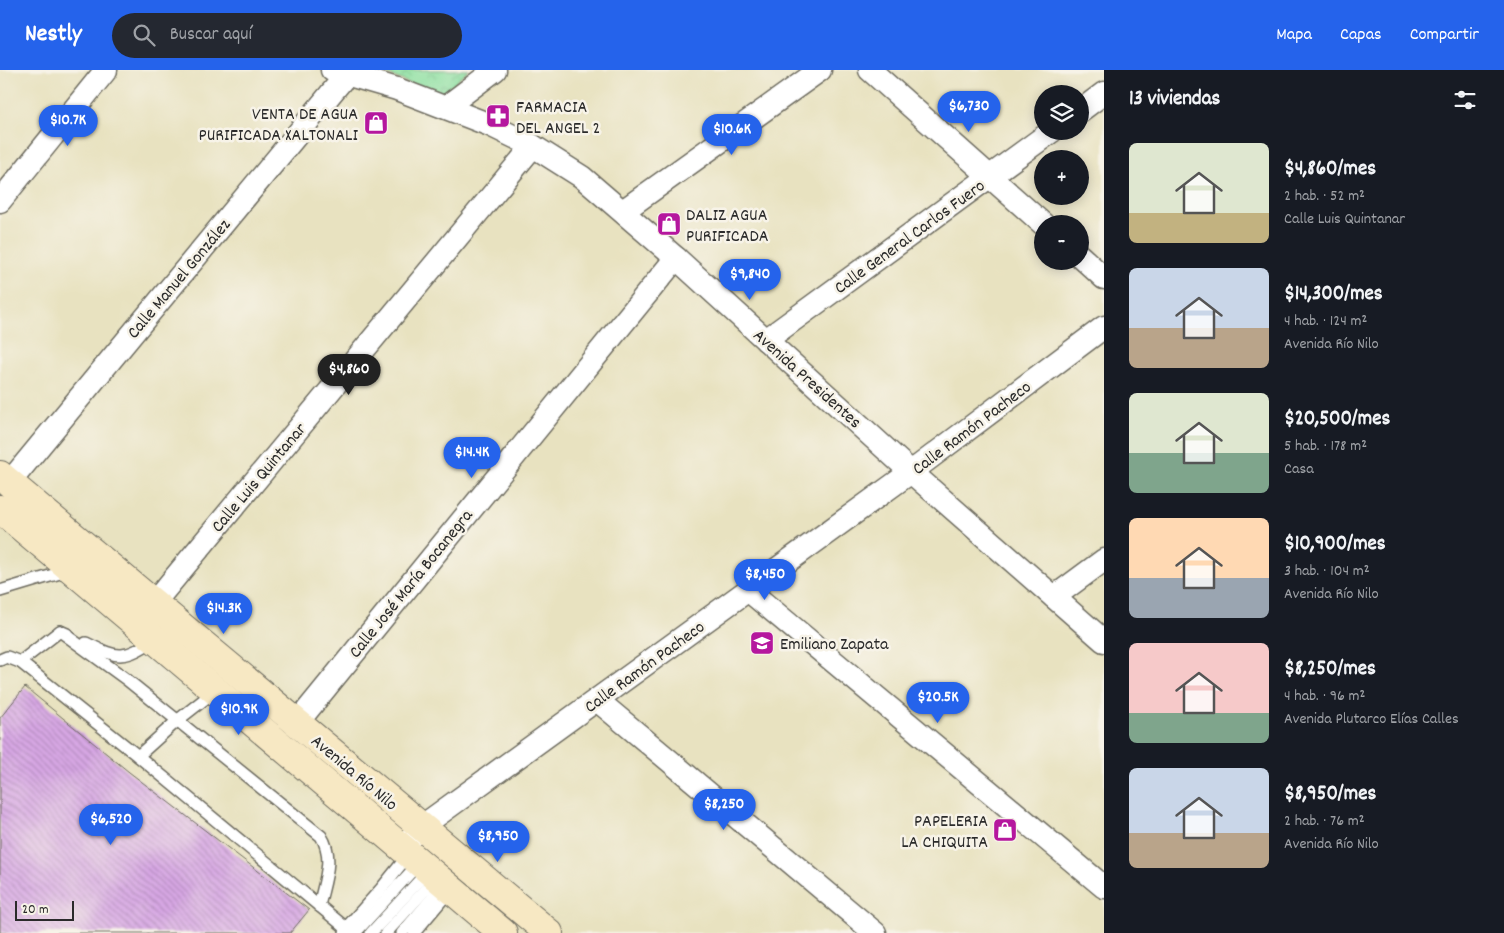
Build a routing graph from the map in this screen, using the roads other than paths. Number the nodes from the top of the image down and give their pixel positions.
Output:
1 (106, 70) edge
2 (495, 70) edge
3 (820, 70) edge
4 (870, 70) edge
5 (342, 71) edge
6 (1104, 93) edge
7 (1089, 104) edge
8 (446, 107) junction
9 (1040, 140) edge
10 (533, 146) junction
11 (990, 177) junction
12 (0, 201) edge
13 (623, 211) junction
14 (1034, 216) edge
15 (676, 258) junction
16 (1089, 264) edge
17 (1104, 278) edge
18 (1104, 327) edge
19 (766, 340) junction
20 (911, 472) junction
21 (4, 479) edge
22 (0, 509) edge
23 (1104, 560) edge
24 (73, 569) junction
25 (748, 590) junction
26 (0, 591) edge
27 (1054, 597) junction
28 (149, 622) junction
29 (60, 631) junction
30 (1104, 641) edge
31 (0, 660) edge
32 (20, 662) junction
33 (217, 690) junction
34 (597, 700) junction
35 (178, 720) junction
36 (297, 723) junction
37 (138, 756) junction
38 (421, 827) junction
39 (428, 868) junction
40 (1104, 887) edge
41 (319, 906) junction
42 (349, 931) edge
43 (371, 933) edge
44 (386, 933) edge
45 (402, 933) edge
46 (414, 933) edge
47 (504, 933) edge
48 (549, 933) edge
49 (875, 933) edge

1 - 12 street
2 - 8 street
3 - 13 street
4 - 11 street
5 - 8 street, Avenida Presidentes
5 - 21 street, Calle Manuel González
6 - 7 street
8 - 10 street, Avenida Presidentes
9 - 11 street, Calle General Carlos Fuero
10 - 13 street, Avenida Presidentes
10 - 28 street, Calle Luis Quintanar
11 - 14 street
11 - 19 street, Calle General Carlos Fuero
13 - 15 street, Avenida Presidentes
15 - 19 street, Avenida Presidentes
15 - 36 street, Calle José María Bocanegra
16 - 17 street
18 - 20 street, Calle Ramón Pacheco
19 - 20 street, Avenida Presidentes
20 - 25 street, Calle Ramón Pacheco
20 - 27 street, Avenida Presidentes
21 - 28 main road, Avenida Río Nilo
22 - 24 main road, Avenida Río Nilo
23 - 27 street
24 - 26 lane
24 - 28 main road, Avenida Río Nilo
25 - 34 street, Calle Ramón Pacheco
25 - 40 street
27 - 30 street, Avenida Presidentes
28 - 29 lane
28 - 33 main road, Avenida Río Nilo
28 - 36 main road, Avenida Río Nilo
29 - 32 lane
29 - 35 lane
31 - 32 lane
32 - 37 lane
33 - 35 lane
33 - 39 main road, Avenida Río Nilo
34 - 38 street, Calle Ramón Pacheco
34 - 49 street
35 - 37 lane
35 - 41 lane
36 - 38 main road, Avenida Río Nilo
37 - 41 lane
38 - 39 street, Calle Ramón Pacheco
38 - 48 main road, Avenida Río Nilo
39 - 42 lane
39 - 43 lane
39 - 44 lane
39 - 45 lane
39 - 46 lane
39 - 47 main road, Avenida Río Nilo
41 - 42 lane

